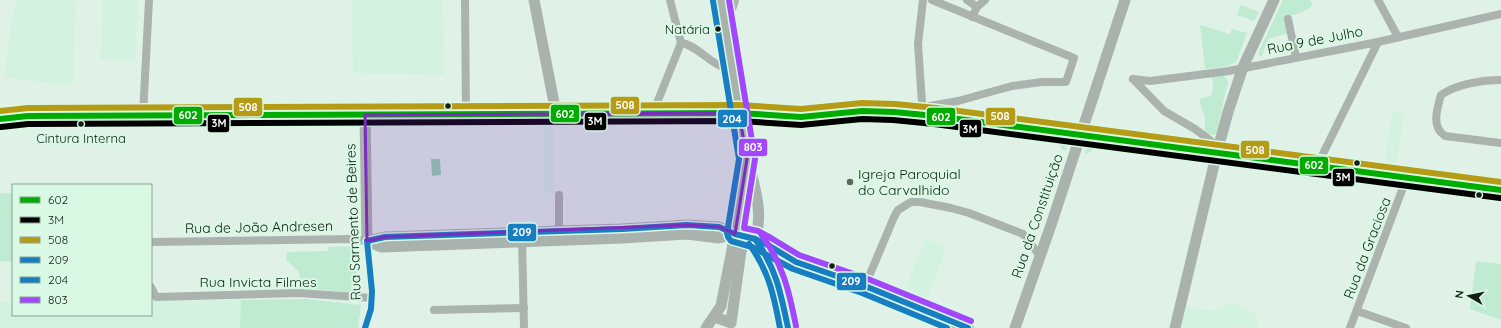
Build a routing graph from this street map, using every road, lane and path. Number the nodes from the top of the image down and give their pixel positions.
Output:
1 (149, 0) edge
2 (465, 0) edge
3 (534, 0) edge
4 (670, 0) edge
5 (721, 0) edge
6 (736, 0) edge
7 (923, 0) edge
8 (932, 0) edge
9 (967, 0) edge
10 (985, 0) edge
11 (1125, 0) edge
12 (1274, 0) edge
13 (1378, 0) edge
14 (977, 7) junction
15 (1501, 14) edge
16 (724, 15) junction
17 (972, 17) junction
18 (1288, 18) dead end
19 (1398, 37) junction
20 (1378, 42) junction
21 (681, 43) junction
22 (1296, 57) junction
23 (1243, 67) junction
24 (732, 68) junction
25 (1501, 80) edge
26 (653, 113) junction
27 (739, 113) junction
28 (466, 114) junction
29 (556, 114) junction
30 (921, 114) junction
31 (143, 115) junction
32 (365, 115) junction
33 (0, 119) edge
34 (1080, 136) junction
35 (1501, 143) edge
36 (1217, 152) junction
37 (747, 159) junction
38 (1317, 166) junction
39 (1408, 178) junction
40 (1501, 190) edge
41 (559, 195) dead end
42 (559, 231) junction
43 (735, 234) junction
44 (522, 237) junction
45 (755, 240) junction
46 (367, 241) junction
47 (152, 242) edge
48 (1040, 256) junction
49 (796, 262) junction
50 (777, 276) junction
51 (865, 286) junction
52 (152, 289) edge
53 (372, 298) junction
54 (720, 306) junction
55 (524, 308) junction
56 (434, 310) dead end
57 (733, 311) junction
58 (1357, 311) junction
59 (714, 317) junction
60 (731, 326) edge
61 (365, 328) edge
62 (524, 328) edge
63 (706, 328) edge
64 (788, 328) edge
65 (968, 328) edge
66 (1015, 328) edge
67 (1175, 328) edge
68 (1350, 328) edge
69 (1406, 328) edge

1 - 31 street
2 - 28 street
3 - 29 main road
4 - 21 street
5 - 16 main road
6 - 16 street
7 - 30 street
8 - 17 street
9 - 14 street
10 - 14 street
11 - 34 main road, Rua da Constituição
12 - 23 main road
13 - 19 street
14 - 17 street
15 - 19 street, Rua 9 de Julho
16 - 24 main road
17 - 30 street
18 - 22 street
19 - 20 street, Rua 9 de Julho
20 - 22 street, Rua 9 de Julho
20 - 38 street
21 - 24 street
21 - 26 street
22 - 23 street, Rua 9 de Julho
23 - 36 main road
23 - 36 street, Rua 9 de Julho
24 - 27 main road
25 - 35 street
26 - 27 main road
26 - 29 main road
27 - 30 main road
27 - 37 main road
28 - 29 main road
28 - 32 main road
30 - 34 main road
31 - 32 main road
31 - 33 main road
32 - 46 main road, Rua Sarmento de Beires
34 - 36 main road
34 - 48 main road, Rua da Constituição
36 - 38 main road
36 - 67 main road
37 - 43 main road
37 - 45 main road
38 - 39 main road
39 - 40 main road
39 - 58 street, Rua da Graciosa
41 - 42 street
42 - 43 main road
42 - 44 main road
43 - 44 main road
43 - 45 main road
43 - 54 main road
44 - 46 main road
44 - 55 street
45 - 49 main road
45 - 50 main road
45 - 57 main road
46 - 47 street, Rua de João Andresen
46 - 53 street, Rua Sarmento de Beires
48 - 51 street
48 - 66 main road, Rua da Constituição
49 - 50 main road
49 - 51 main road
50 - 64 main road
51 - 65 main road
52 - 53 street, Rua Invicta Filmes
53 - 61 street, Rua Sarmento de Beires
54 - 57 main road
54 - 59 main road
55 - 56 street
55 - 62 street
57 - 60 main road
58 - 68 street, Rua da Graciosa
58 - 69 street
59 - 60 main road
59 - 63 main road

